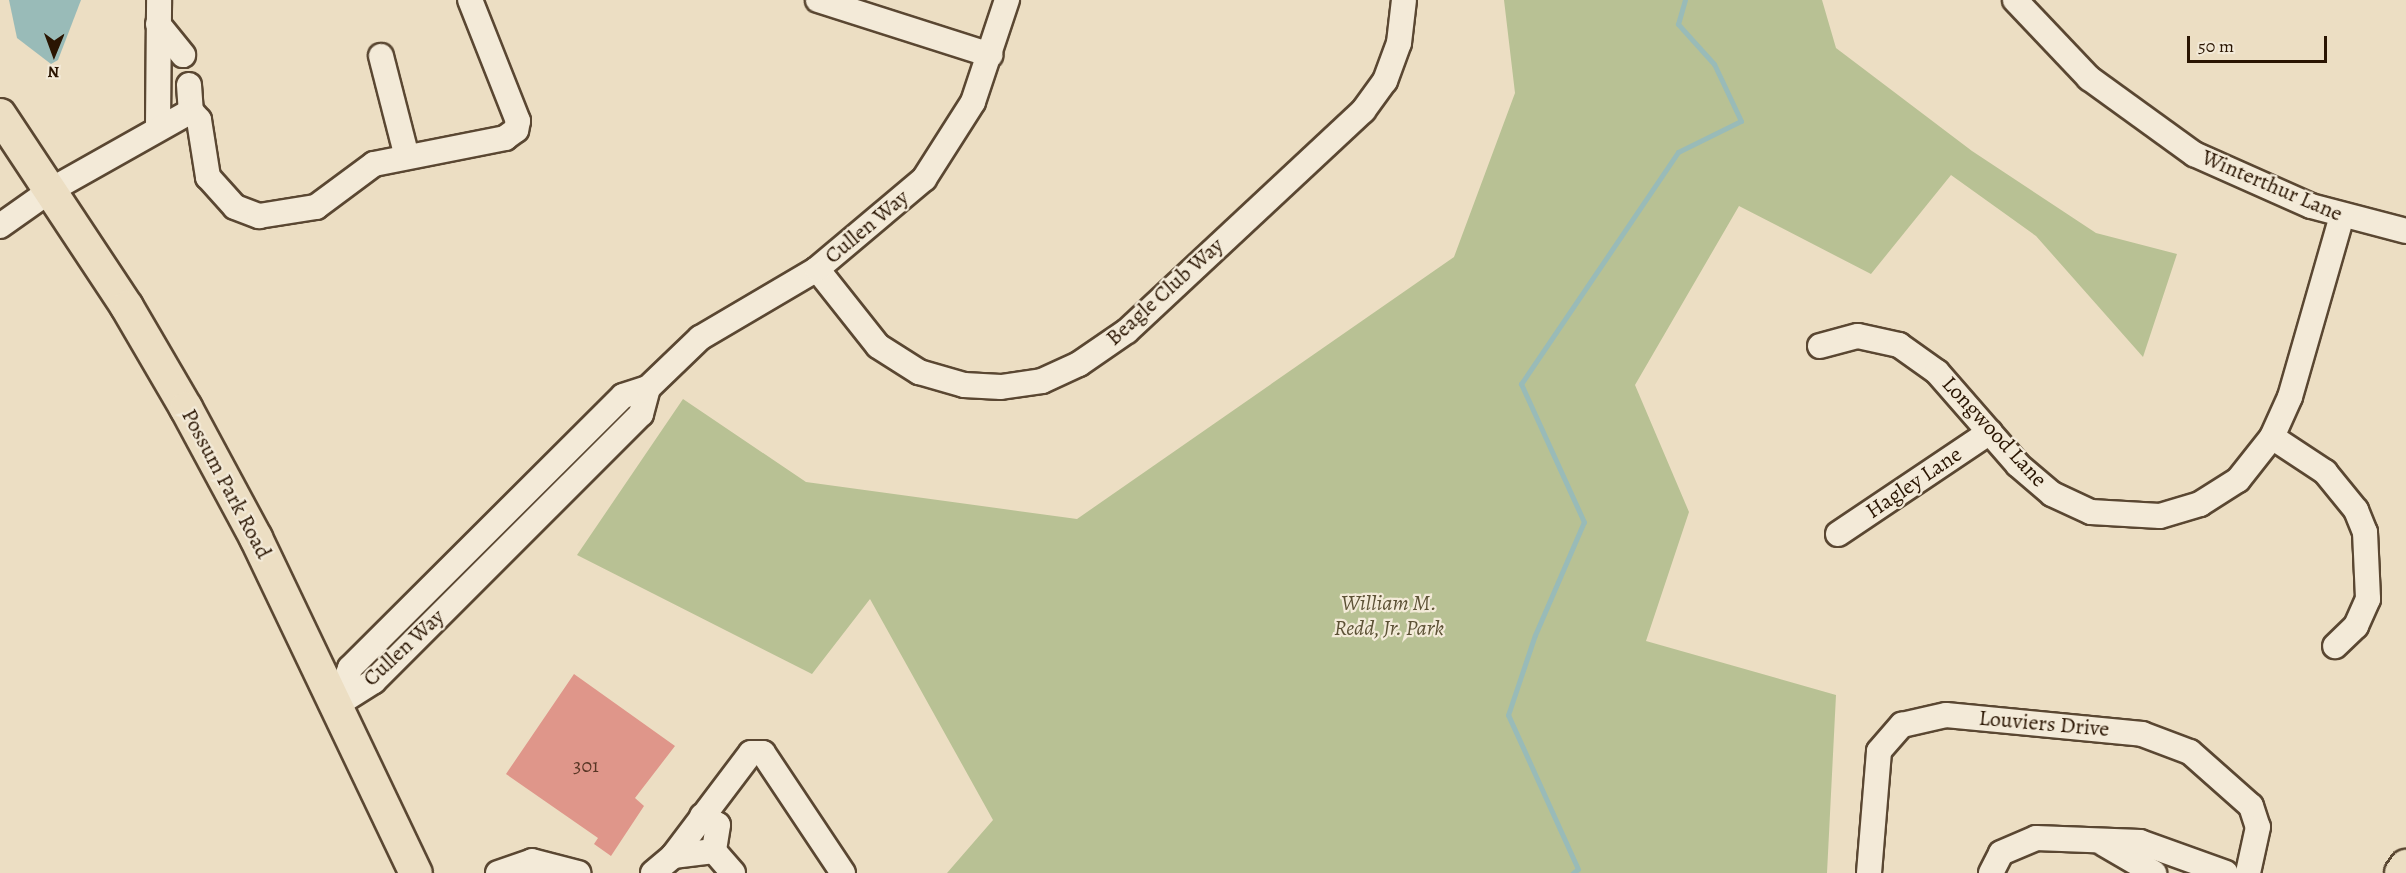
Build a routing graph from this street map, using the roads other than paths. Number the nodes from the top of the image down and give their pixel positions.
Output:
1 (470, 0) edge
2 (818, 0) edge
3 (1007, 0) edge
4 (1404, 0) edge
5 (2015, 0) edge
6 (158, 12) edge
7 (183, 55) dead end
8 (990, 55) junction
9 (381, 56) dead end
10 (189, 85) dead end
11 (191, 111) junction
12 (0, 115) edge
13 (158, 126) junction
14 (407, 157) junction
15 (51, 190) junction
16 (2342, 216) junction
17 (0, 226) edge
18 (2406, 231) edge
19 (817, 269) junction
20 (1820, 346) dead end
21 (1990, 432) junction
22 (2272, 437) junction
23 (1838, 534) dead end
24 (2335, 646) dead end
25 (336, 705) junction
26 (702, 816) junction
27 (2104, 844) junction
28 (714, 851) junction
29 (673, 856) junction
30 (2406, 866) edge
31 (416, 873) edge
32 (498, 873) edge
33 (578, 873) edge
34 (653, 873) edge
35 (733, 873) edge
36 (843, 873) edge
37 (1869, 873) edge
38 (1991, 873) edge
39 (2154, 873) edge
40 (2226, 873) edge
41 (2248, 873) edge
42 (2401, 873) edge
43 (2406, 873) edge

1 - 14 street
2 - 8 street
3 - 8 street, Cullen Way
4 - 19 street, Beagle Club Way
5 - 16 street, Winterthur Lane
6 - 7 street
6 - 13 street
8 - 19 street, Cullen Way
9 - 14 street
10 - 11 street
11 - 13 street
11 - 14 street
12 - 15 main road, Possum Park Road
13 - 15 street
15 - 17 street
15 - 25 main road, Possum Park Road
16 - 18 street, Winterthur Lane
16 - 22 street, Longwood Lane
19 - 25 street, Cullen Way
20 - 21 street, Longwood Lane
21 - 22 street, Longwood Lane
21 - 23 street, Hagley Lane
22 - 24 street
25 - 31 main road, Possum Park Road
26 - 28 street
26 - 29 street
26 - 36 street
27 - 38 street
27 - 39 street
27 - 40 street
28 - 29 street
28 - 35 street
29 - 34 street
30 - 42 main road
30 - 43 main road
32 - 33 street
37 - 41 street, Louviers Drive

